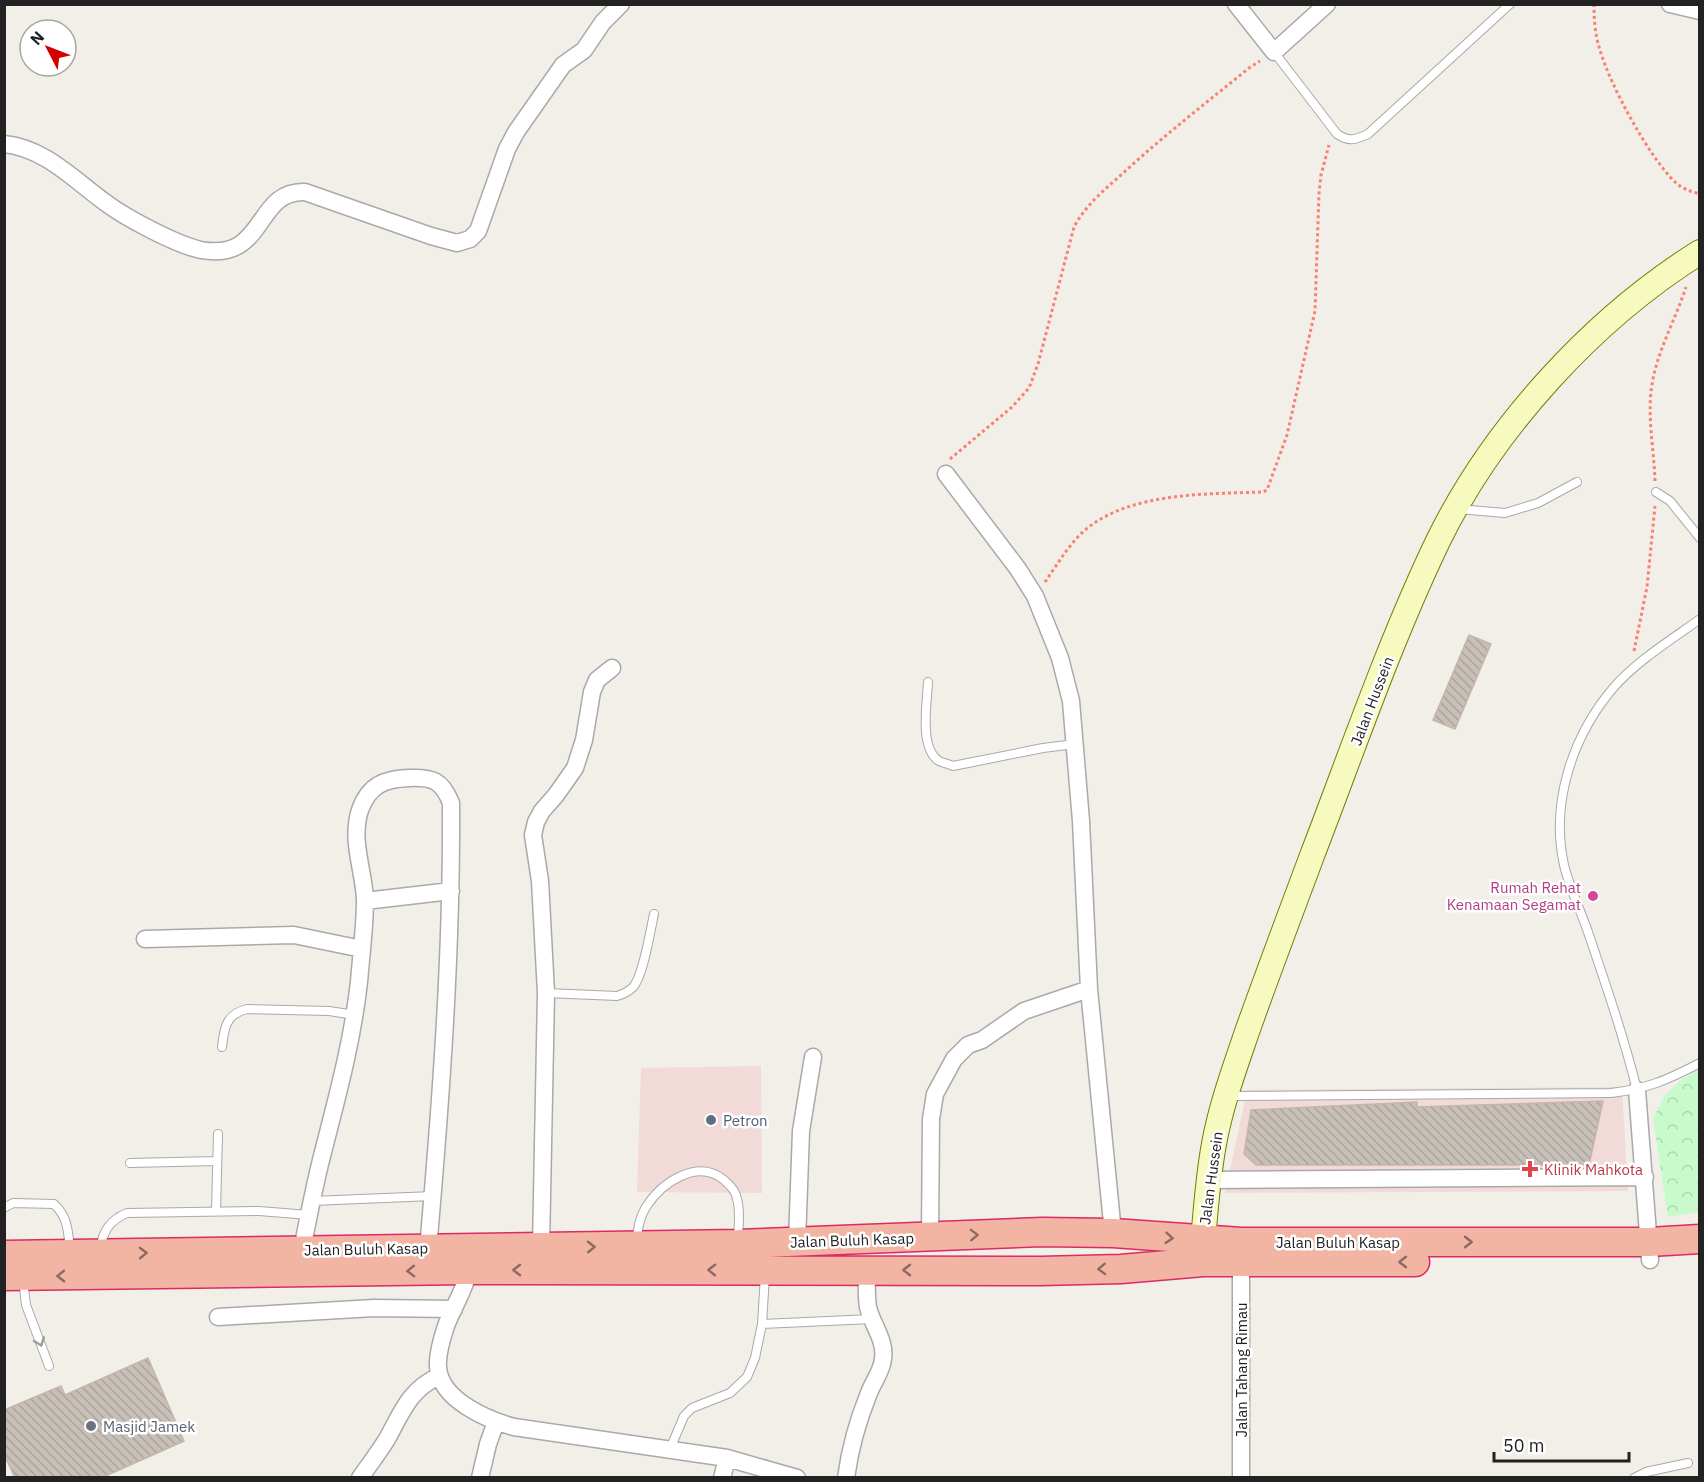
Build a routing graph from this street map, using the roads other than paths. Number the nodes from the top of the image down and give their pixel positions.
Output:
1 (621, 4) edge
2 (1236, 4) edge
3 (1328, 4) edge
4 (1510, 4) edge
5 (1670, 4) edge
6 (1700, 10) edge
7 (1274, 52) junction
8 (4, 144) edge
9 (1692, 257) edge
10 (946, 474) road end
11 (1577, 482) dead end
12 (1656, 492) road end
13 (1456, 508) junction
14 (1700, 538) edge
15 (1700, 619) edge
16 (612, 668) dead end
17 (928, 682) dead end
18 (1075, 744) junction
19 (451, 891) junction
20 (365, 901) junction
21 (654, 914) dead end
22 (145, 939) dead end
23 (362, 949) junction
24 (1089, 989) junction
25 (546, 993) junction
26 (355, 1015) junction
27 (222, 1047) dead end
28 (813, 1057) dead end
29 (1700, 1063) edge
30 (1637, 1090) junction
31 (1226, 1096) junction
32 (218, 1134) dead end
33 (217, 1161) junction
34 (130, 1162) dead end
35 (1645, 1177) junction
36 (1209, 1180) junction
37 (433, 1196) junction
38 (4, 1208) edge
39 (310, 1208) junction
40 (216, 1211) junction
41 (1042, 1232) junction
42 (1113, 1233) junction
43 (930, 1237) junction
44 (1700, 1239) edge
45 (1203, 1240) junction
46 (797, 1242) junction
47 (738, 1244) junction
48 (635, 1246) junction
49 (541, 1247) junction
50 (428, 1249) junction
51 (302, 1250) junction
52 (1649, 1251) junction
53 (70, 1254) junction
54 (99, 1254) junction
55 (4, 1255) edge
56 (1700, 1256) edge
57 (1241, 1263) junction
58 (469, 1270) junction
59 (867, 1270) junction
60 (765, 1271) junction
61 (1041, 1271) junction
62 (13, 1276) edge
63 (453, 1309) junction
64 (218, 1317) dead end
65 (872, 1319) junction
66 (762, 1323) junction
67 (49, 1366) dead end
68 (439, 1376) junction
69 (496, 1422) junction
70 (670, 1449) junction
71 (727, 1458) junction
72 (1688, 1463) dead end
73 (360, 1478) edge
74 (480, 1478) edge
75 (722, 1478) edge
76 (797, 1478) edge
77 (846, 1478) edge
78 (1241, 1478) edge
79 (1634, 1478) edge

1 - 8 street
2 - 7 street
3 - 7 street
4 - 7 lane
5 - 6 street
9 - 13 main road, Jalan Hussein
10 - 18 street
11 - 13 lane
12 - 14 lane
13 - 31 main road, Jalan Hussein
15 - 30 lane
16 - 25 street
17 - 18 lane
18 - 24 street
19 - 20 street
19 - 20 street
19 - 37 street
20 - 23 street
21 - 25 lane
22 - 23 street
23 - 26 street
24 - 42 street
24 - 43 street
25 - 49 street
26 - 27 lane
26 - 39 street
28 - 46 street
29 - 30 lane
30 - 31 lane
30 - 35 street
31 - 36 main road, Jalan Hussein
32 - 33 lane
33 - 34 lane
33 - 40 lane
35 - 36 street
35 - 52 street
36 - 45 main road, Jalan Hussein
37 - 39 lane
37 - 50 street
38 - 53 lane
39 - 40 lane
39 - 51 street
40 - 54 lane
41 - 42 highway, Jalan Buluh Kasap
43 -> 41 highway, Jalan Buluh Kasap
41 - 61 highway
42 -> 45 highway, Jalan Buluh Kasap
43 - 46 highway, Jalan Buluh Kasap
44 - 52 highway, Jalan Buluh Kasap
45 -> 52 highway, Jalan Buluh Kasap
46 - 47 highway, Jalan Buluh Kasap
47 - 48 highway, Jalan Buluh Kasap
47 - 48 lane
49 -> 48 highway, Jalan Buluh Kasap
49 - 50 highway, Jalan Buluh Kasap
50 - 51 highway, Jalan Buluh Kasap
54 -> 51 highway, Jalan Buluh Kasap
52 - 56 highway, Jalan Buluh Kasap
52 -> 57 highway, Jalan Buluh Kasap
53 - 54 highway, Jalan Buluh Kasap
53 - 55 highway, Jalan Buluh Kasap
57 -> 61 highway, Jalan Buluh Kasap
57 - 78 street, Jalan Tahang Rimau
60 -> 58 highway, Jalan Buluh Kasap
58 -> 62 highway, Jalan Buluh Kasap
58 - 63 street
59 - 60 highway, Jalan Buluh Kasap
61 -> 59 highway, Jalan Buluh Kasap
59 - 65 street
60 - 66 lane
62 -> 67 lane
63 - 64 street
63 - 68 street
65 - 66 lane
65 - 77 street
66 - 70 lane
68 - 69 street
68 - 73 street
69 - 70 street
69 - 74 street
70 - 71 street
71 - 75 street
71 - 76 street
72 - 79 lane

